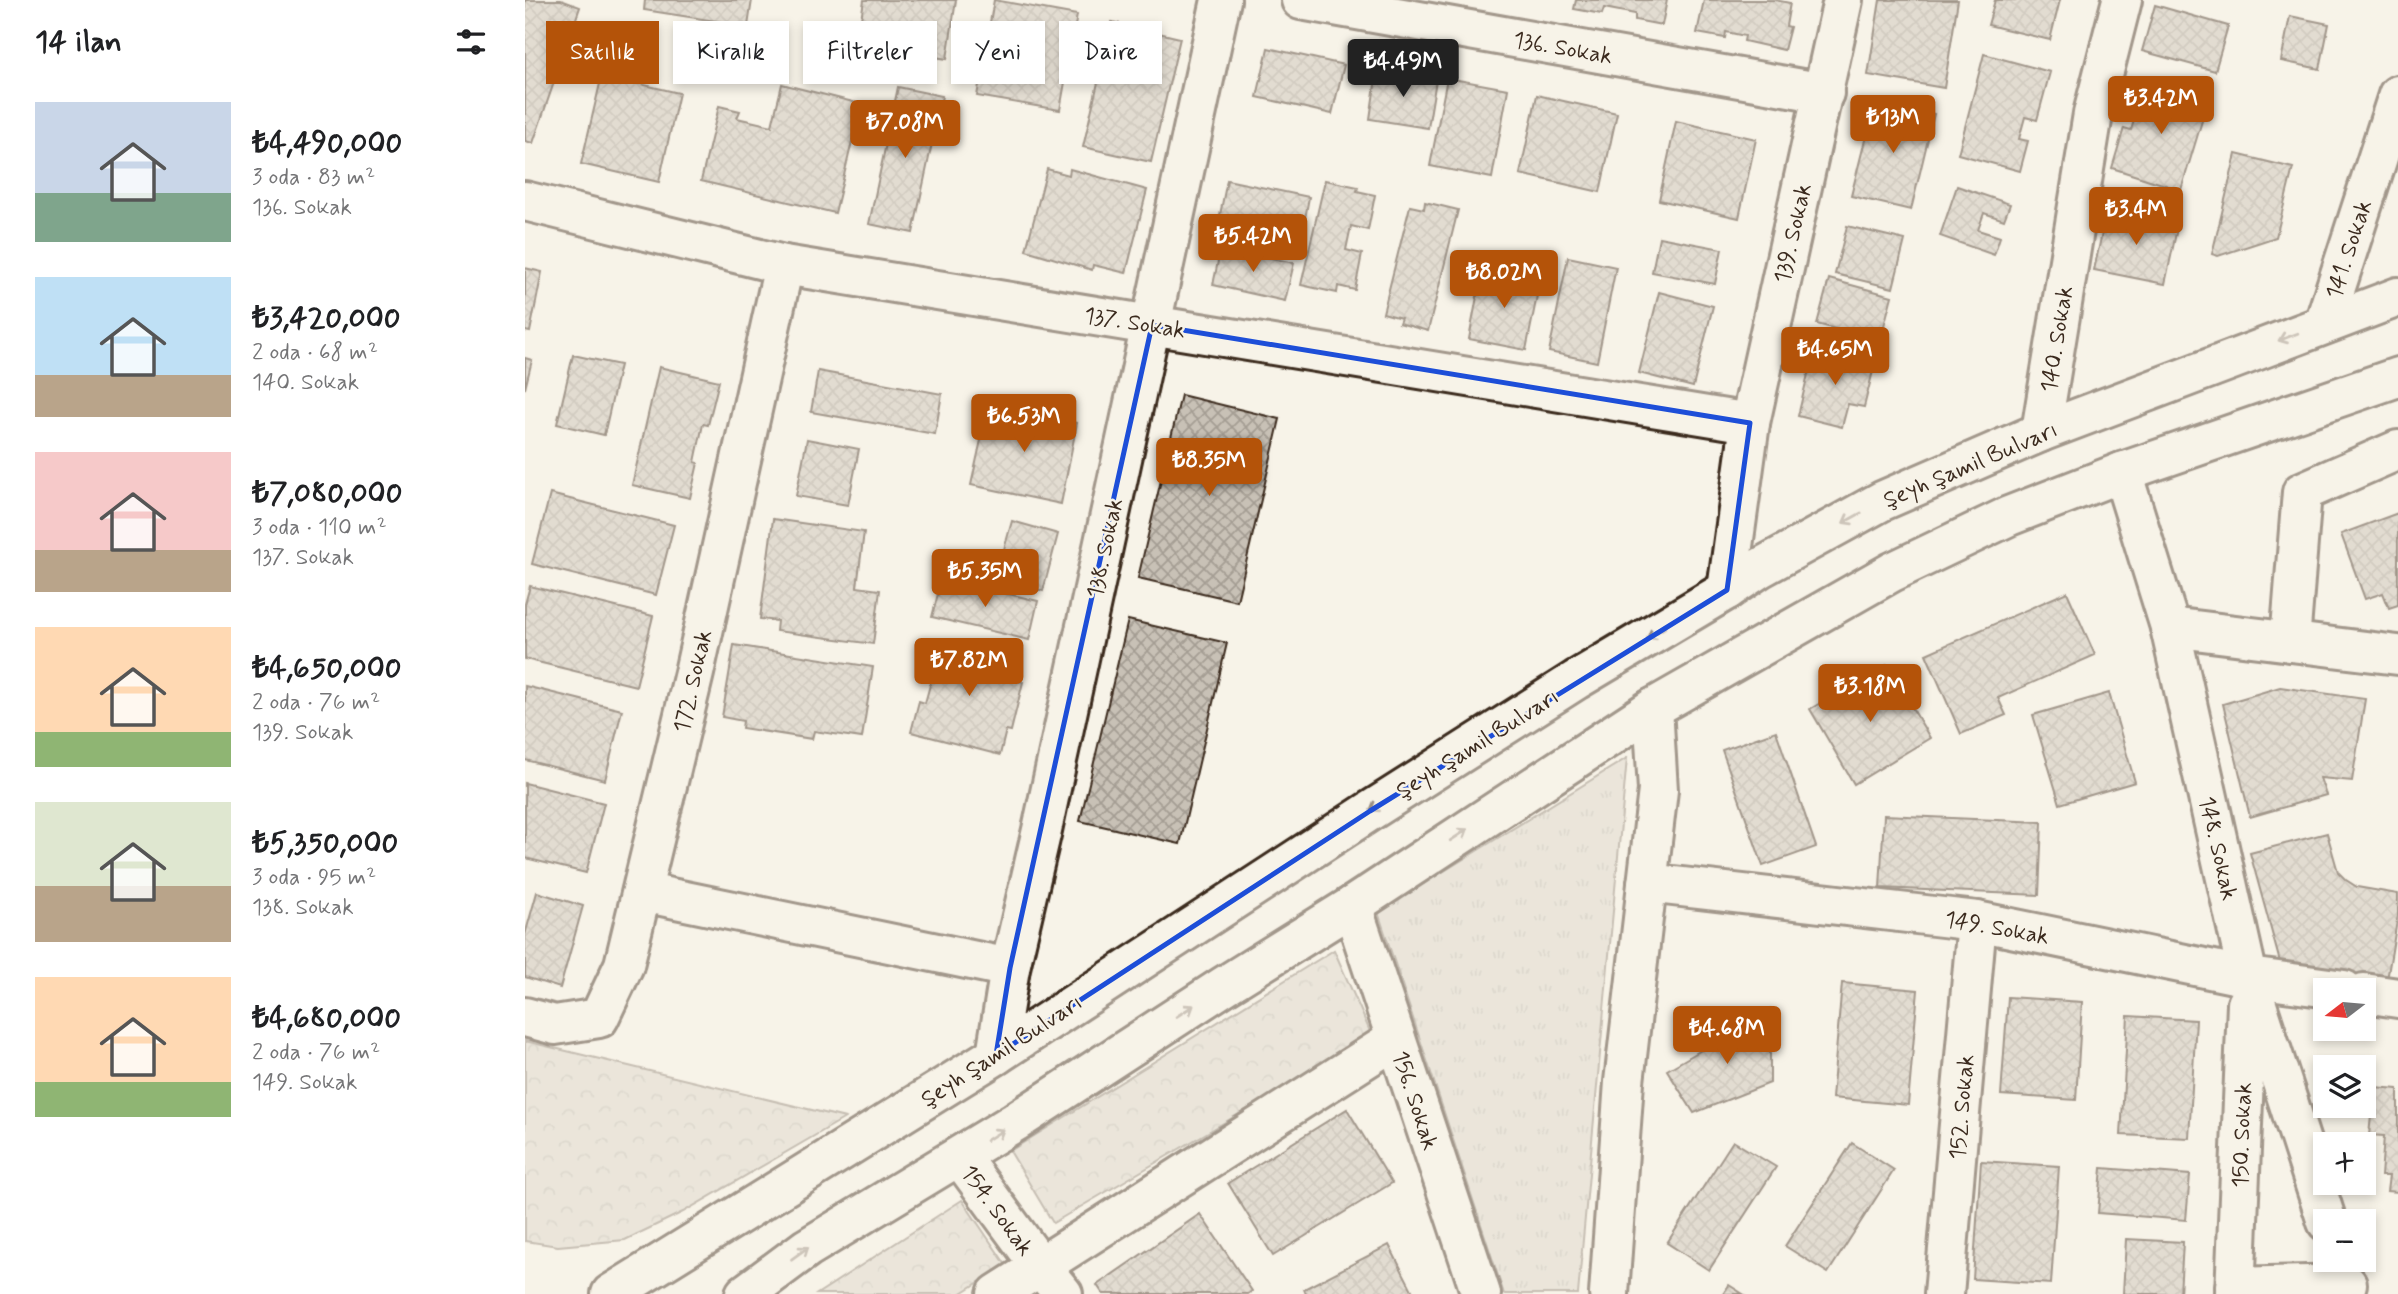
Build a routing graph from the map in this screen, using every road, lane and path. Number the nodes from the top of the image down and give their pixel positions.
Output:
1 (1221, 0) edge
2 (1301, 0) edge
3 (1843, 0) edge
4 (2122, 0) edge
5 (1824, 93) junction
6 (2398, 95) edge
7 (525, 201) edge
8 (784, 265) junction
9 (2398, 297) edge
10 (2324, 324) junction
11 (1152, 325) junction
12 (2398, 377) edge
13 (1750, 423) junction
14 (2041, 432) junction
15 (2398, 450) edge
16 (2122, 472) junction
17 (1727, 590) junction
18 (2170, 627) junction
19 (2290, 642) junction
20 (2398, 655) edge
21 (1653, 708) junction
22 (1647, 883) junction
23 (642, 892) junction
24 (1352, 906) junction
25 (1977, 921) junction
26 (1010, 968) junction
27 (2248, 977) junction
28 (2313, 986) edge
29 (2377, 995) edge
30 (2398, 998) edge
31 (525, 1017) edge
32 (1396, 1039) junction
33 (996, 1055) junction
34 (960, 1157) junction
35 (2323, 1209) edge
36 (2346, 1279) edge
37 (1051, 1280) edge
38 (2235, 1290) edge
39 (611, 1294) edge
40 (745, 1294) edge
41 (997, 1294) edge
42 (1481, 1294) edge
43 (1609, 1294) edge
44 (1944, 1294) edge

1 - 11 street, 138. Sokak
2 - 5 street, 136. Sokak
3 - 5 street, 139. Sokak
4 - 14 street, 140. Sokak
5 - 13 street, 139. Sokak
6 - 10 street, 141. Sokak
7 - 8 street, 137. Sokak
8 - 11 street, 137. Sokak
8 - 23 street, 172. Sokak
9 - 10 street, Şeyh Şamil Bulvarı
10 -> 14 street, Şeyh Şamil Bulvarı
11 - 13 street, 137. Sokak
11 - 26 street, 138. Sokak
12 - 16 street
13 - 17 street, 139. Sokak
14 -> 17 street, Şeyh Şamil Bulvarı
15 - 19 street
16 - 18 street, 148. Sokak
16 - 21 street
17 -> 33 street, Şeyh Şamil Bulvarı
18 - 19 street
18 - 27 street, 148. Sokak
19 - 20 street
21 - 22 street
24 -> 21 street
22 - 25 street, 149. Sokak
22 - 43 street
23 - 26 street
23 - 31 street, 172. Sokak
24 - 32 street, 156. Sokak
34 -> 24 street
25 - 27 street, 149. Sokak
25 - 44 street, 152. Sokak
26 - 33 street, 138. Sokak
27 - 28 street, 149. Sokak
27 - 35 street, 148. Sokak
27 - 38 street, 150. Sokak
29 - 30 street
32 - 37 street
32 - 42 street, 156. Sokak
33 - 39 street, Şeyh Şamil Bulvarı
34 - 37 street, 154. Sokak
40 -> 34 street
36 - 38 street
37 - 41 street

